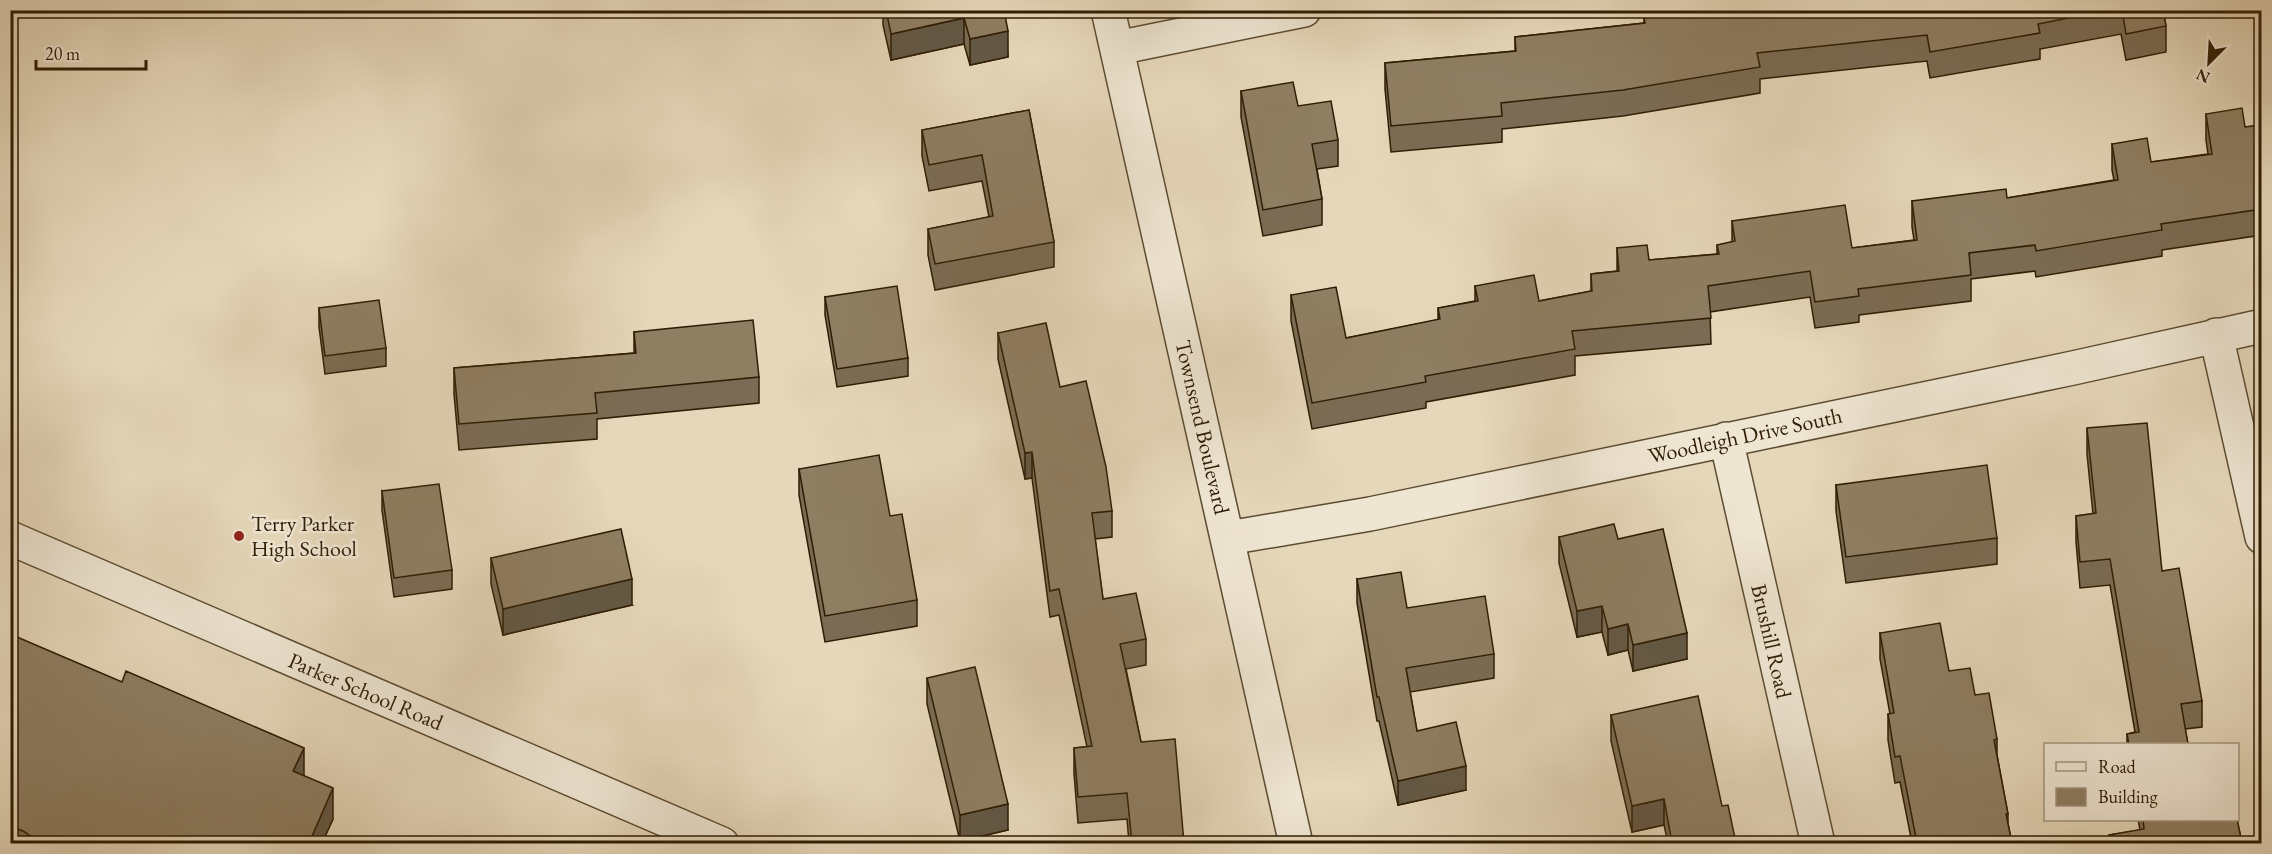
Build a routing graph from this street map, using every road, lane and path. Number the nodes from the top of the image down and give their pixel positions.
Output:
1 (1108, 10) edge
2 (1304, 10) edge
3 (1117, 48) junction
4 (2262, 326) edge
5 (2216, 335) junction
6 (1726, 439) junction
7 (2262, 537) edge
8 (10, 538) edge
9 (1227, 538) junction
10 (722, 843) edge
11 (1296, 843) edge
12 (1818, 843) edge

1 - 3 street, Townsend Boulevard
2 - 3 street
3 - 9 street, Townsend Boulevard
4 - 5 street, Woodleigh Drive South
5 - 6 street, Woodleigh Drive South
5 - 7 street
6 - 9 street, Woodleigh Drive South
6 - 12 street, Brushill Road
8 - 10 street, Parker School Road
9 - 11 street, Townsend Boulevard

